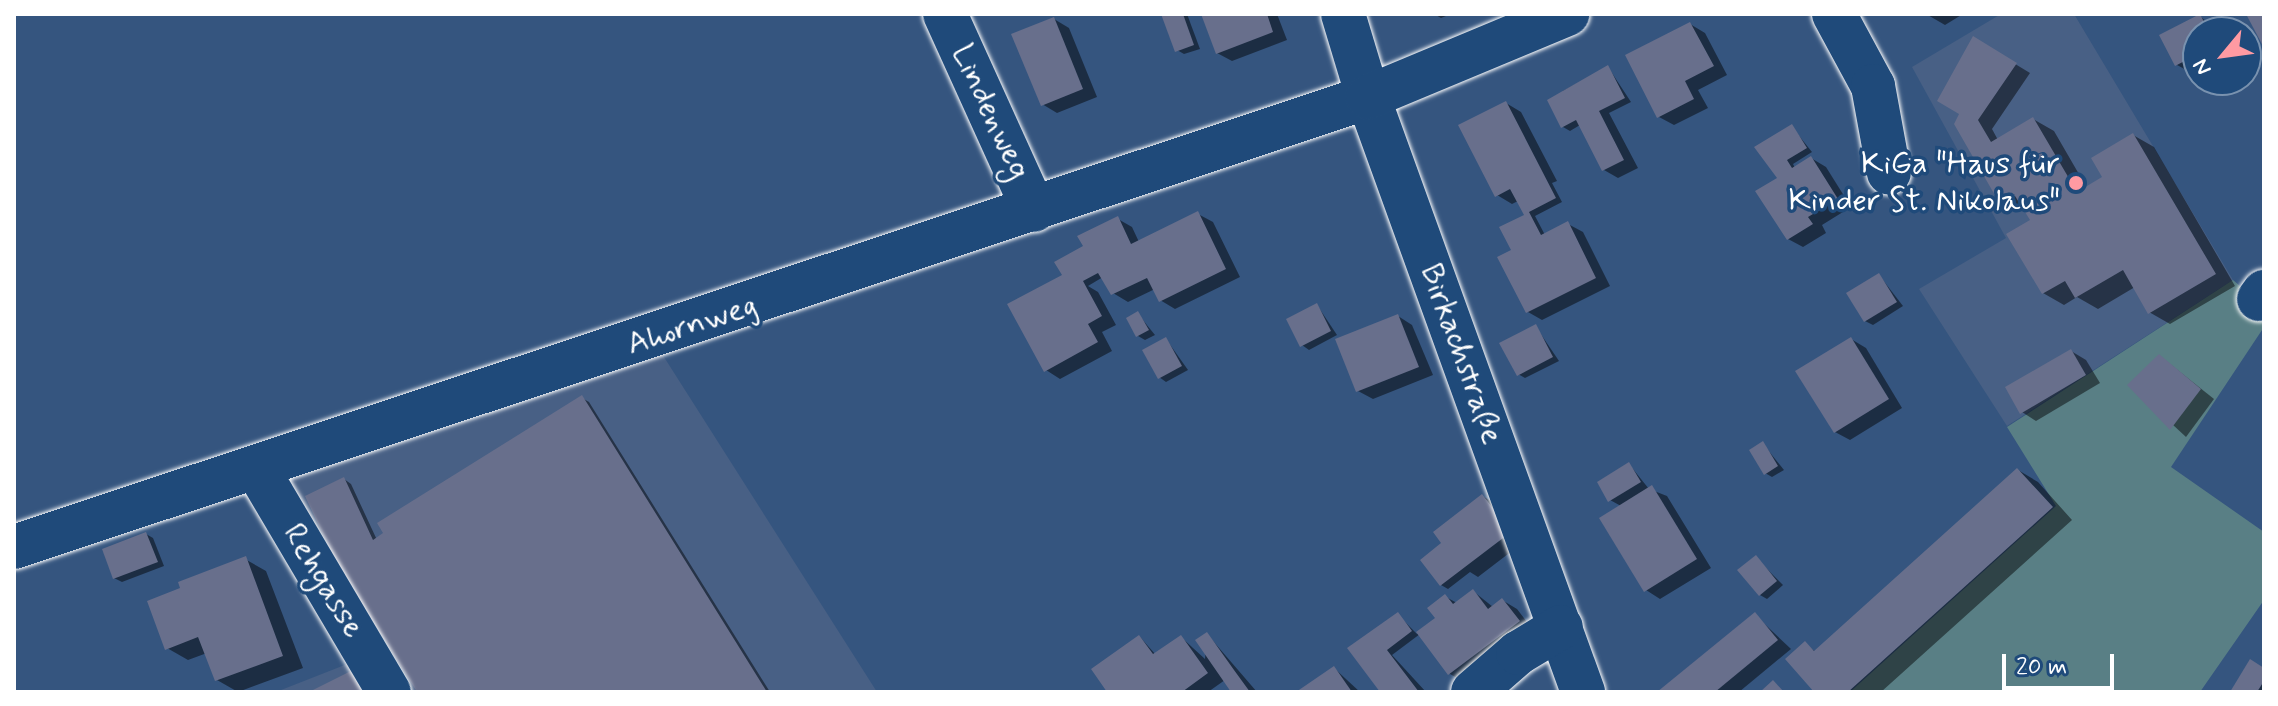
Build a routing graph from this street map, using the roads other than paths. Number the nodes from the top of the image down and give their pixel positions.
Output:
1 (945, 14) edge
2 (1343, 14) edge
3 (1567, 14) edge
4 (1834, 14) edge
5 (1368, 97) junction
6 (1889, 173) dead end
7 (1034, 210) junction
8 (257, 469) junction
9 (14, 547) edge
10 (1561, 627) junction
11 (389, 692) edge
12 (1473, 692) edge
13 (1583, 692) edge

1 - 7 street, Lindenweg
2 - 5 street, Birkachstraße
3 - 5 street, Ahornweg
4 - 6 street
5 - 7 street, Ahornweg
5 - 10 street, Birkachstraße
7 - 8 street, Ahornweg
8 - 9 street, Ahornweg
8 - 11 street, Rehgasse
10 - 12 street
10 - 13 street, Birkachstraße

